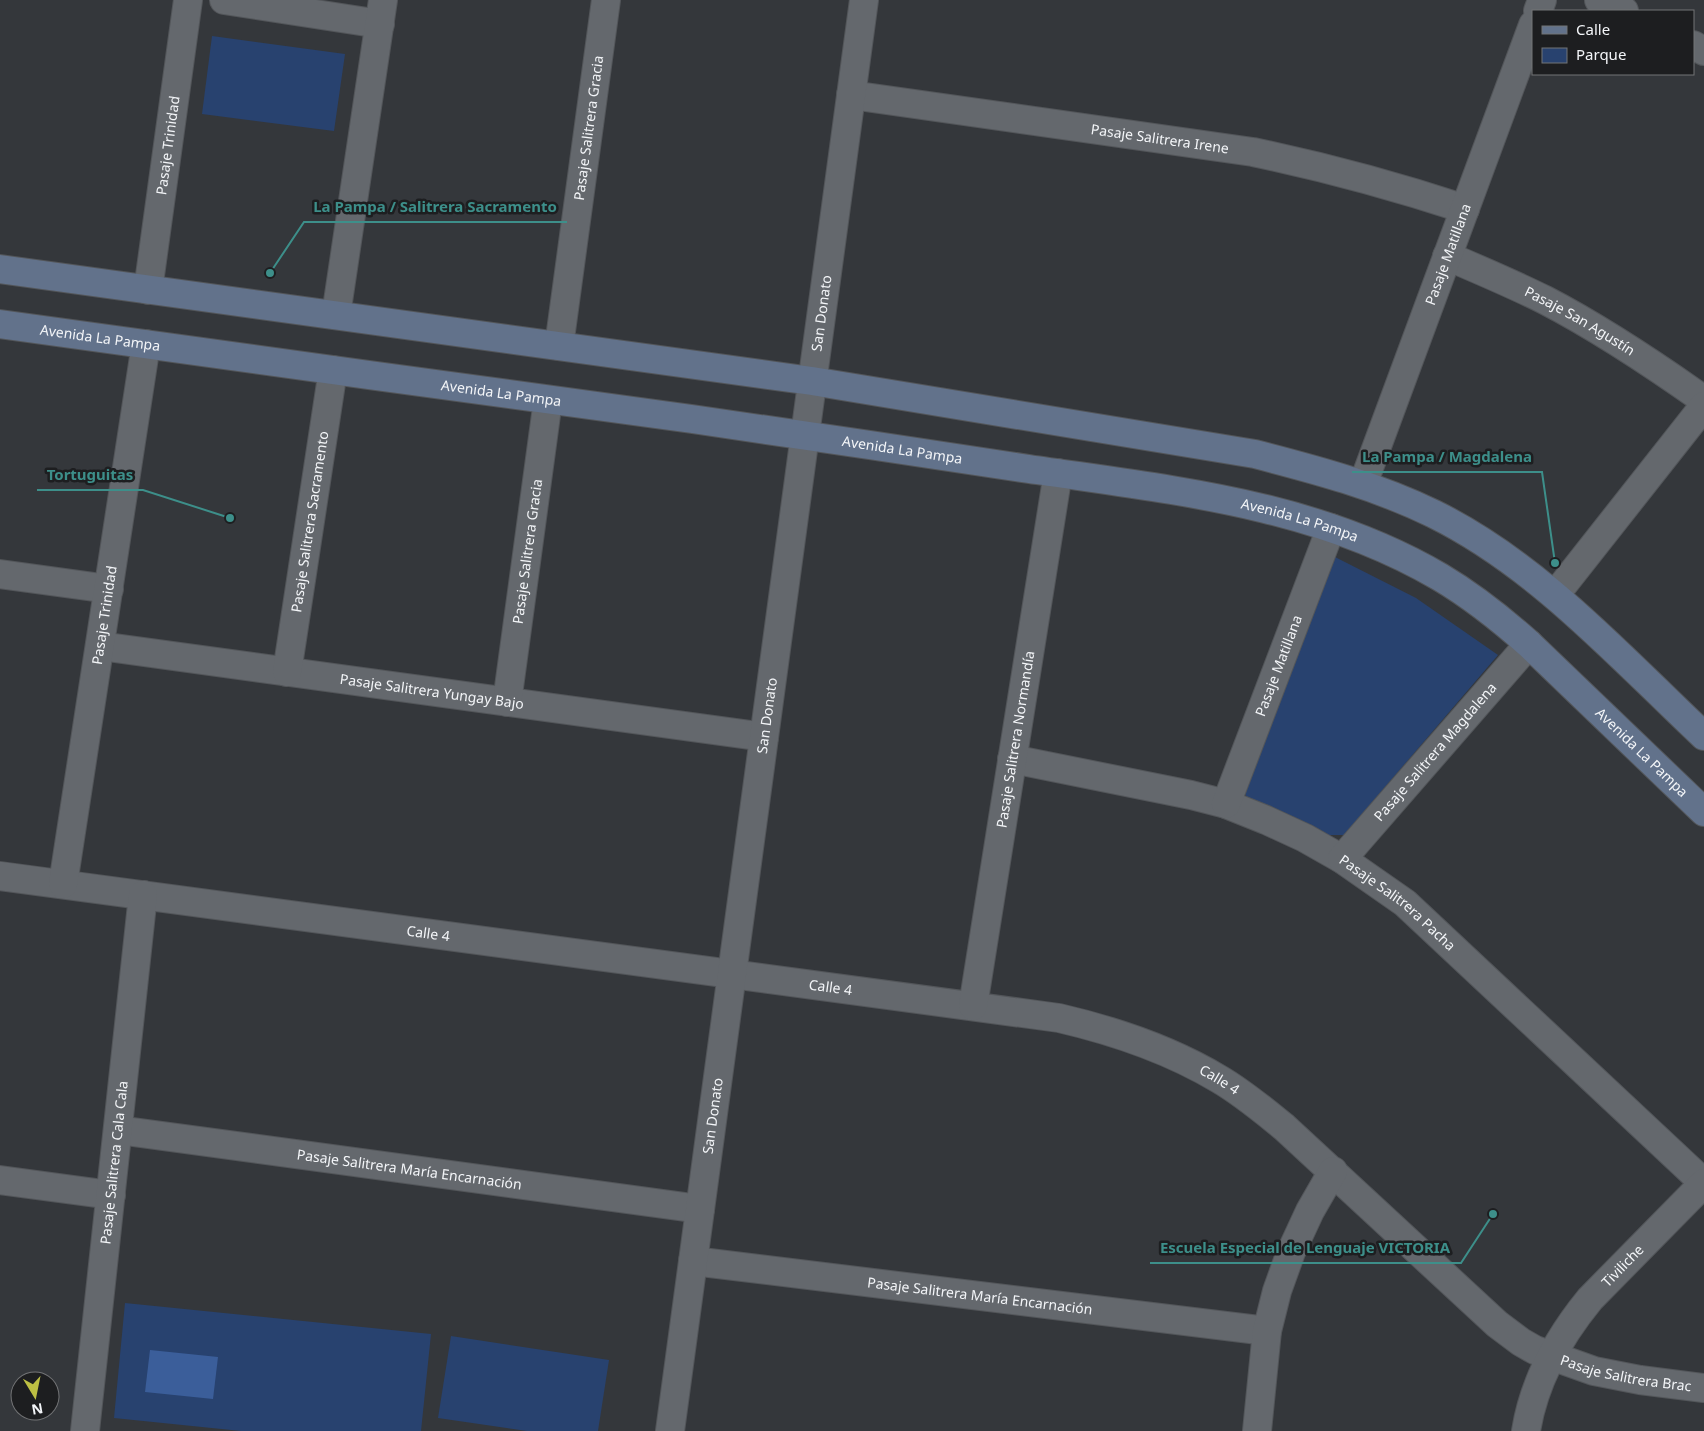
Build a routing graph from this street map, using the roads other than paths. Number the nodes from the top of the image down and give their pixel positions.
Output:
1 (188, 0) edge
2 (224, 0) edge
3 (606, 0) edge
4 (864, 0) edge
5 (1599, 0) edge
6 (1622, 10) edge
7 (381, 12) edge
8 (1532, 28) edge
9 (851, 94) junction
10 (1465, 209) junction
11 (1447, 256) junction
12 (0, 270) edge
13 (148, 290) junction
14 (336, 316) junction
15 (0, 324) edge
16 (146, 344) junction
17 (559, 346) junction
18 (333, 370) junction
19 (812, 381) junction
20 (548, 400) junction
21 (1704, 400) edge
22 (1704, 406) edge
23 (804, 435) junction
24 (1058, 473) junction
25 (1363, 484) junction
26 (1331, 528) junction
27 (0, 574) edge
28 (109, 589) junction
29 (1556, 595) junction
30 (1529, 644) junction
31 (100, 646) junction
32 (288, 672) junction
33 (507, 702) junction
34 (1704, 736) edge
35 (764, 737) junction
36 (1012, 759) junction
37 (1226, 804) junction
38 (1704, 812) edge
39 (1342, 859) junction
40 (0, 876) edge
41 (63, 884) junction
42 (143, 895) junction
43 (732, 974) junction
44 (973, 1006) junction
45 (118, 1130) junction
46 (1333, 1171) junction
47 (0, 1180) edge
48 (1704, 1183) edge
49 (111, 1195) junction
50 (700, 1209) junction
51 (693, 1261) junction
52 (1266, 1331) junction
53 (1550, 1356) junction
54 (1704, 1388) edge
55 (85, 1431) edge
56 (670, 1431) edge
57 (1257, 1431) edge
58 (1526, 1431) edge

1 - 13 street, Pasaje Trinidad
2 - 7 street
3 - 17 street, Pasaje Salitrera Gracia
4 - 9 street, San Donato
5 - 6 street
7 - 14 street
8 - 10 street, Pasaje Matillana
9 - 10 street, Pasaje Salitrera Irene
9 - 19 street, San Donato
10 - 11 street, Pasaje Matillana
11 - 21 street, Pasaje San Agustín
11 - 25 street, Pasaje Matillana
12 - 13 street
13 - 14 street
14 - 17 street
15 - 16 street, Avenida La Pampa
16 - 18 street, Avenida La Pampa
16 - 28 street, Pasaje Trinidad
17 - 19 street
18 - 20 street, Avenida La Pampa
18 - 32 street, Pasaje Salitrera Sacramento
19 - 23 street, San Donato
19 - 25 street
20 - 23 street, Avenida La Pampa
20 - 33 street, Pasaje Salitrera Gracia
22 - 29 street
23 - 24 street, Avenida La Pampa
23 - 35 street, San Donato
24 - 26 street, Avenida La Pampa
24 - 36 street, Pasaje Salitrera Normandía
25 - 29 street
26 - 30 street, Avenida La Pampa
26 - 37 street, Pasaje Matillana
27 - 28 street
28 - 31 street, Pasaje Trinidad
29 - 34 street
30 - 38 street, Avenida La Pampa
30 - 39 street, Pasaje Salitrera Magdalena
31 - 32 street, Pasaje Salitrera Yungay Bajo
31 - 41 street, Pasaje Trinidad
32 - 33 street, Pasaje Salitrera Yungay Bajo
33 - 35 street, Pasaje Salitrera Yungay Bajo
35 - 43 street, San Donato
36 - 37 street, Pasaje Salitrera Pacha
36 - 44 street, Pasaje Salitrera Normandía
37 - 39 street, Pasaje Salitrera Pacha
39 - 48 street, Pasaje Salitrera Pacha
40 - 41 street, Calle 4
41 - 42 street, Calle 4
42 - 43 street, Calle 4
42 - 45 street, Pasaje Salitrera Cala Cala
43 - 44 street, Calle 4
43 - 50 street, San Donato
44 - 46 street, Calle 4
45 - 49 street, Pasaje Salitrera Cala Cala
45 - 50 street, Pasaje Salitrera María Encarnación
46 - 52 street
46 - 53 street, Calle 4
47 - 49 street
48 - 53 street, Tiviliche
49 - 55 street, Pasaje Salitrera Cala Cala
50 - 51 street, San Donato
51 - 52 street, Pasaje Salitrera María Encarnación
51 - 56 street, San Donato
52 - 57 street
53 - 54 street, Pasaje Salitrera Brac
53 - 58 street, Tiviliche

